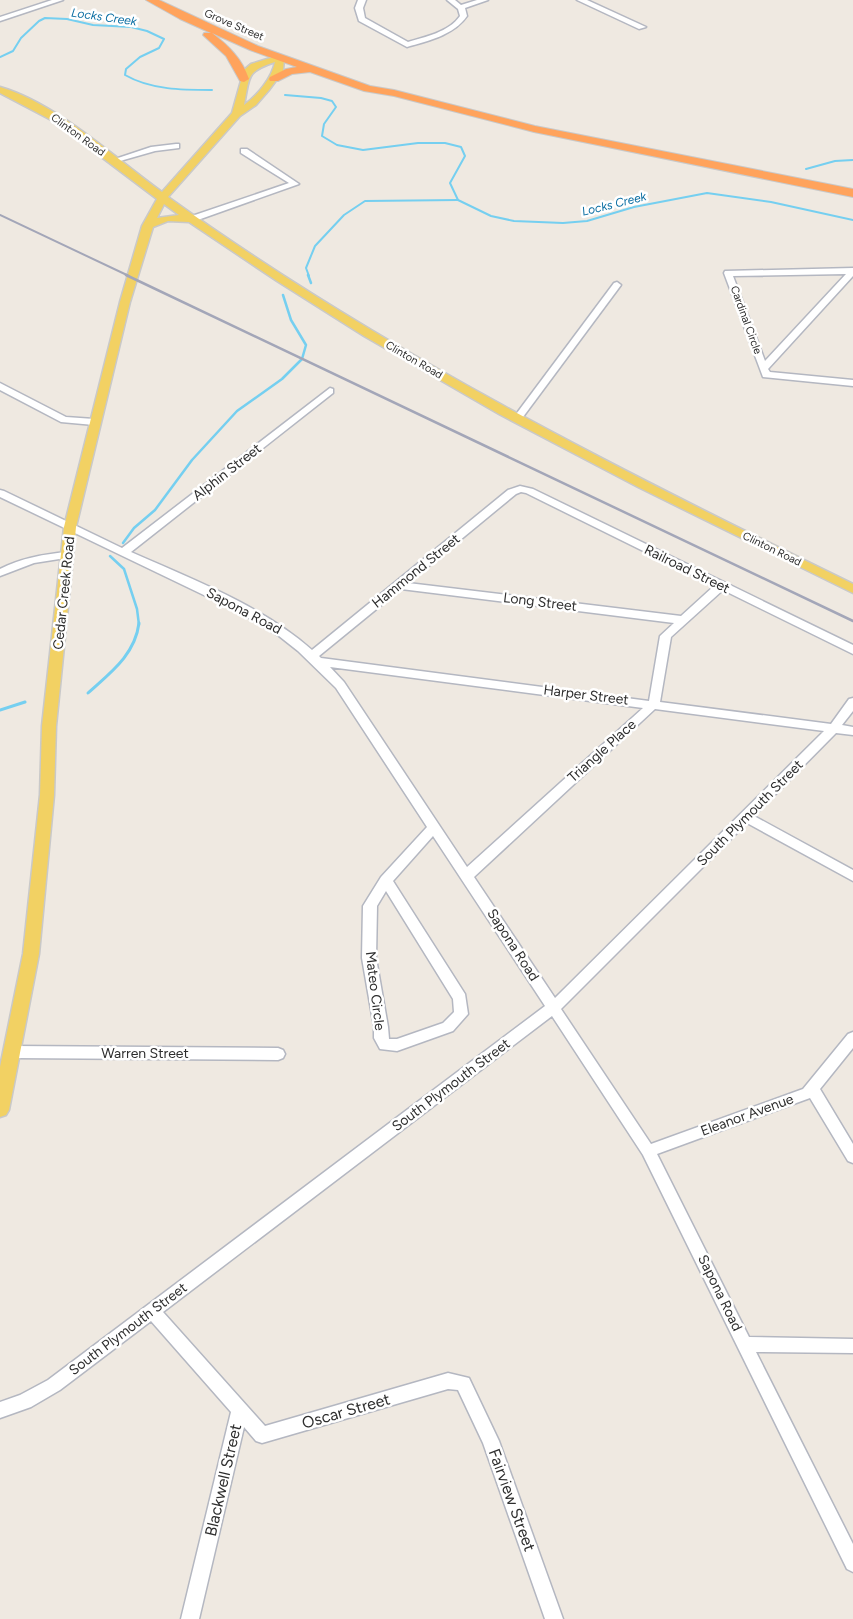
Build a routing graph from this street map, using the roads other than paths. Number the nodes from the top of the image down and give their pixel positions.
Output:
1 (59, 0) edge
2 (151, 0) edge
3 (362, 0) edge
4 (451, 0) edge
5 (484, 0) edge
6 (581, 0) edge
7 (461, 7) junction
8 (184, 17) junction
9 (0, 19) edge
10 (642, 28) dead end
11 (280, 58) junction
12 (309, 69) junction
13 (244, 79) junction
14 (274, 79) junction
15 (368, 89) junction
16 (0, 90) edge
17 (236, 114) junction
18 (176, 146) dead end
19 (244, 151) dead end
20 (114, 161) junction
21 (853, 193) edge
22 (163, 198) junction
23 (853, 204) edge
24 (192, 219) junction
25 (147, 226) junction
26 (853, 271) edge
27 (617, 285) dead end
28 (764, 368) junction
29 (853, 383) edge
30 (0, 386) edge
31 (330, 391) dead end
32 (517, 418) junction
33 (94, 422) junction
34 (520, 490) joint
35 (0, 493) edge
36 (70, 527) junction
37 (124, 552) junction
38 (68, 555) junction
39 (0, 573) edge
40 (399, 586) junction
41 (721, 586) junction
42 (853, 589) edge
43 (681, 620) junction
44 (853, 650) edge
45 (316, 658) junction
46 (853, 702) edge
47 (654, 704) junction
48 (834, 728) junction
49 (853, 731) edge
50 (746, 817) junction
51 (434, 827) junction
52 (467, 875) junction
53 (853, 876) edge
54 (386, 880) junction
55 (554, 1007) junction
56 (853, 1038) edge
57 (12, 1052) junction
58 (278, 1054) dead end
59 (812, 1089) junction
60 (0, 1110) edge
61 (648, 1151) junction
62 (853, 1157) edge
63 (153, 1312) junction
64 (745, 1344) junction
65 (853, 1346) edge
66 (463, 1383) joint
67 (0, 1410) edge
68 (240, 1410) junction
69 (853, 1563) edge
70 (190, 1619) edge
71 (554, 1619) edge

1 - 9 street
2 - 8 highway, Grove Street
3 - 7 street
4 - 7 street
5 - 7 street
6 - 10 street
8 - 11 highway, Grove Street
8 - 13 highway
11 - 12 highway, Grove Street
11 - 13 main road
11 - 14 main road, Cedar Creek Road
12 - 14 highway
12 - 15 highway, Grove Street
13 - 17 main road, Cedar Creek Road
14 - 17 main road, Cedar Creek Road
15 - 21 highway
15 - 23 highway
16 - 20 main road, Clinton Road
17 - 22 main road, Cedar Creek Road
18 - 20 street
19 - 24 street
20 - 22 main road, Clinton Road
22 - 24 main road, Clinton Road
22 - 25 main road, Cedar Creek Road
24 - 25 main road
24 - 32 main road, Clinton Road
25 - 33 main road, Cedar Creek Road
26 - 28 street
26 - 28 street, Cardinal Circle
27 - 32 street
28 - 29 street, Cardinal Circle
30 - 33 street
31 - 37 street, Alphin Street
32 - 42 main road, Clinton Road
33 - 36 main road, Cedar Creek Road
34 - 40 street, Hammond Street
34 - 41 street, Railroad Street
35 - 36 street, Sapona Road
36 - 37 street, Sapona Road
36 - 38 main road, Cedar Creek Road
37 - 45 street, Sapona Road
38 - 39 street
38 - 57 main road, Cedar Creek Road
40 - 43 street, Long Street
40 - 45 street, Hammond Street
41 - 43 street
41 - 44 street, Railroad Street
43 - 47 street
45 - 47 street, Harper Street
45 - 51 street, Sapona Road
46 - 48 street, South Plymouth Street
47 - 48 street, Harper Street
47 - 52 street, Triangle Place
48 - 49 street, Harper Street
48 - 50 street, South Plymouth Street
50 - 53 street
50 - 55 street, South Plymouth Street
51 - 52 street, Sapona Road
51 - 54 street, Mateo Circle
52 - 55 street, Sapona Road
54 - 54 street, Mateo Circle
55 - 61 street, Sapona Road
55 - 63 street, South Plymouth Street
56 - 59 street, Eleanor Avenue
57 - 58 street, Warren Street
57 - 60 main road, Cedar Creek Road
59 - 61 street, Eleanor Avenue
59 - 62 street
61 - 64 street, Sapona Road
63 - 67 street, South Plymouth Street
63 - 68 street, Blackwell Street
64 - 65 street
64 - 69 street, Sapona Road
66 - 68 street, Oscar Street
66 - 71 street, Fairview Street
68 - 70 street, Blackwell Street

